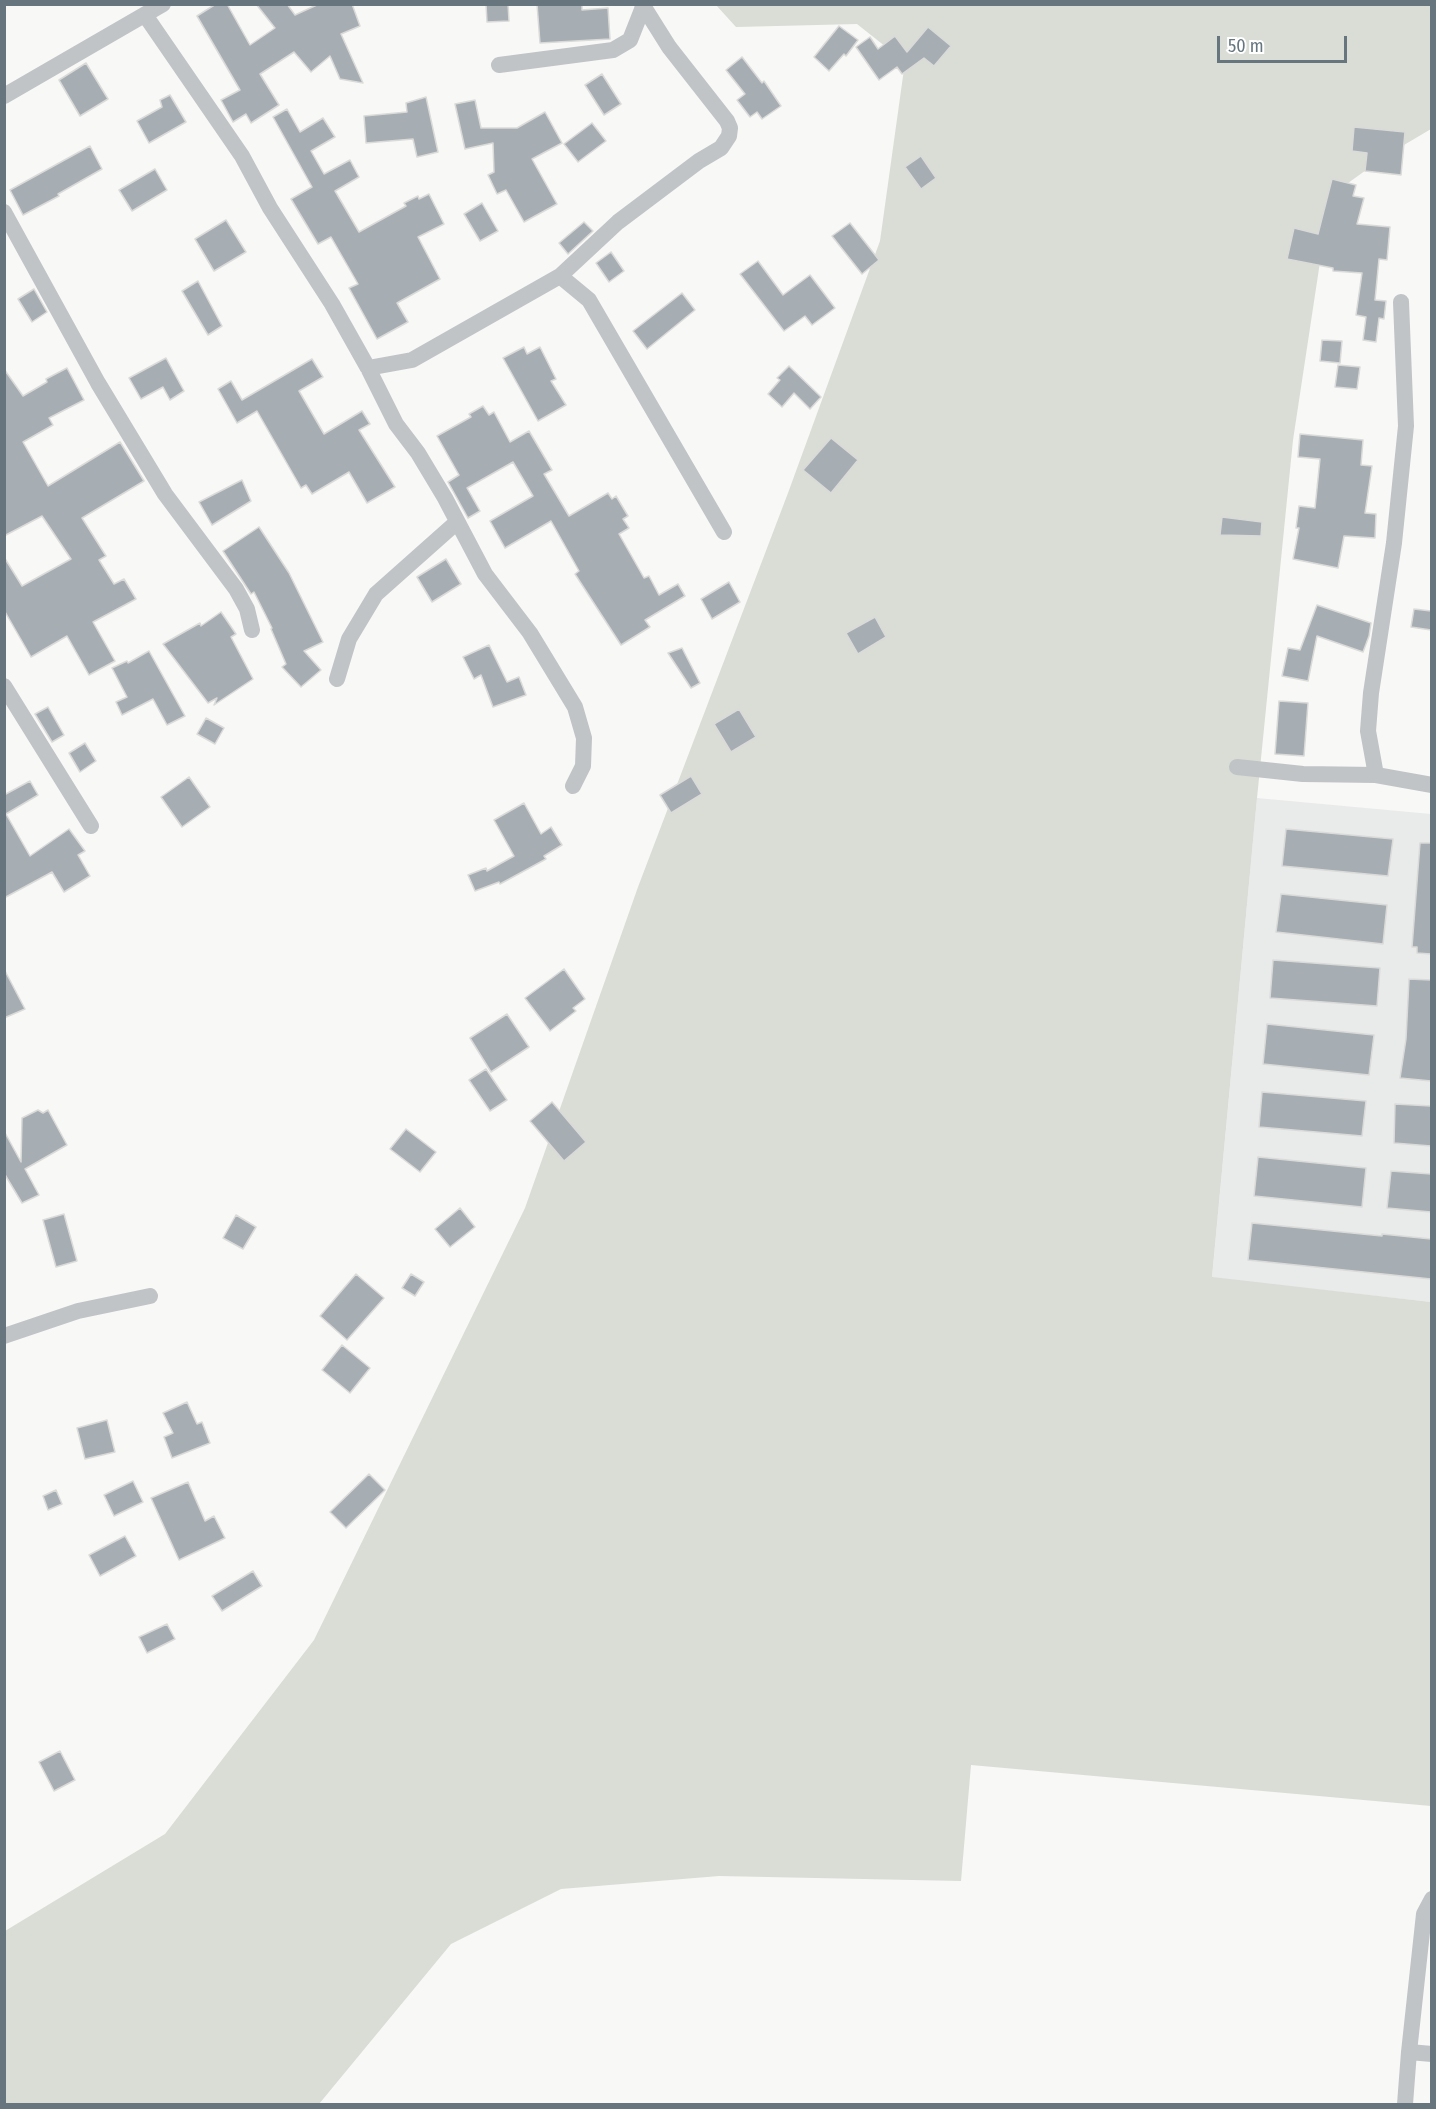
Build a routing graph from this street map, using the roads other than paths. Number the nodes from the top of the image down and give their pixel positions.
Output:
1 (164, 4) edge
2 (643, 6) edge
3 (145, 15) junction
4 (499, 64) dead end
5 (4, 96) edge
6 (4, 212) edge
7 (560, 276) junction
8 (1401, 302) dead end
9 (368, 368) junction
10 (457, 522) junction
11 (724, 532) dead end
12 (252, 630) dead end
13 (337, 679) dead end
14 (4, 686) edge
15 (1237, 767) dead end
16 (1376, 775) junction
17 (1431, 785) edge
18 (573, 786) dead end
19 (91, 826) dead end
20 (150, 1296) dead end
21 (4, 1336) edge
22 (1431, 1899) edge
23 (1409, 2052) junction
24 (1431, 2054) edge
25 (1405, 2104) edge

1 - 3 street
2 - 4 street
2 - 7 street
3 - 5 street
3 - 9 street
6 - 12 street
7 - 9 street
7 - 11 street
8 - 16 street
9 - 10 street
10 - 13 street
10 - 18 street
14 - 19 street
15 - 16 street
16 - 17 street
20 - 21 street
22 - 23 street
23 - 24 street
23 - 25 street

